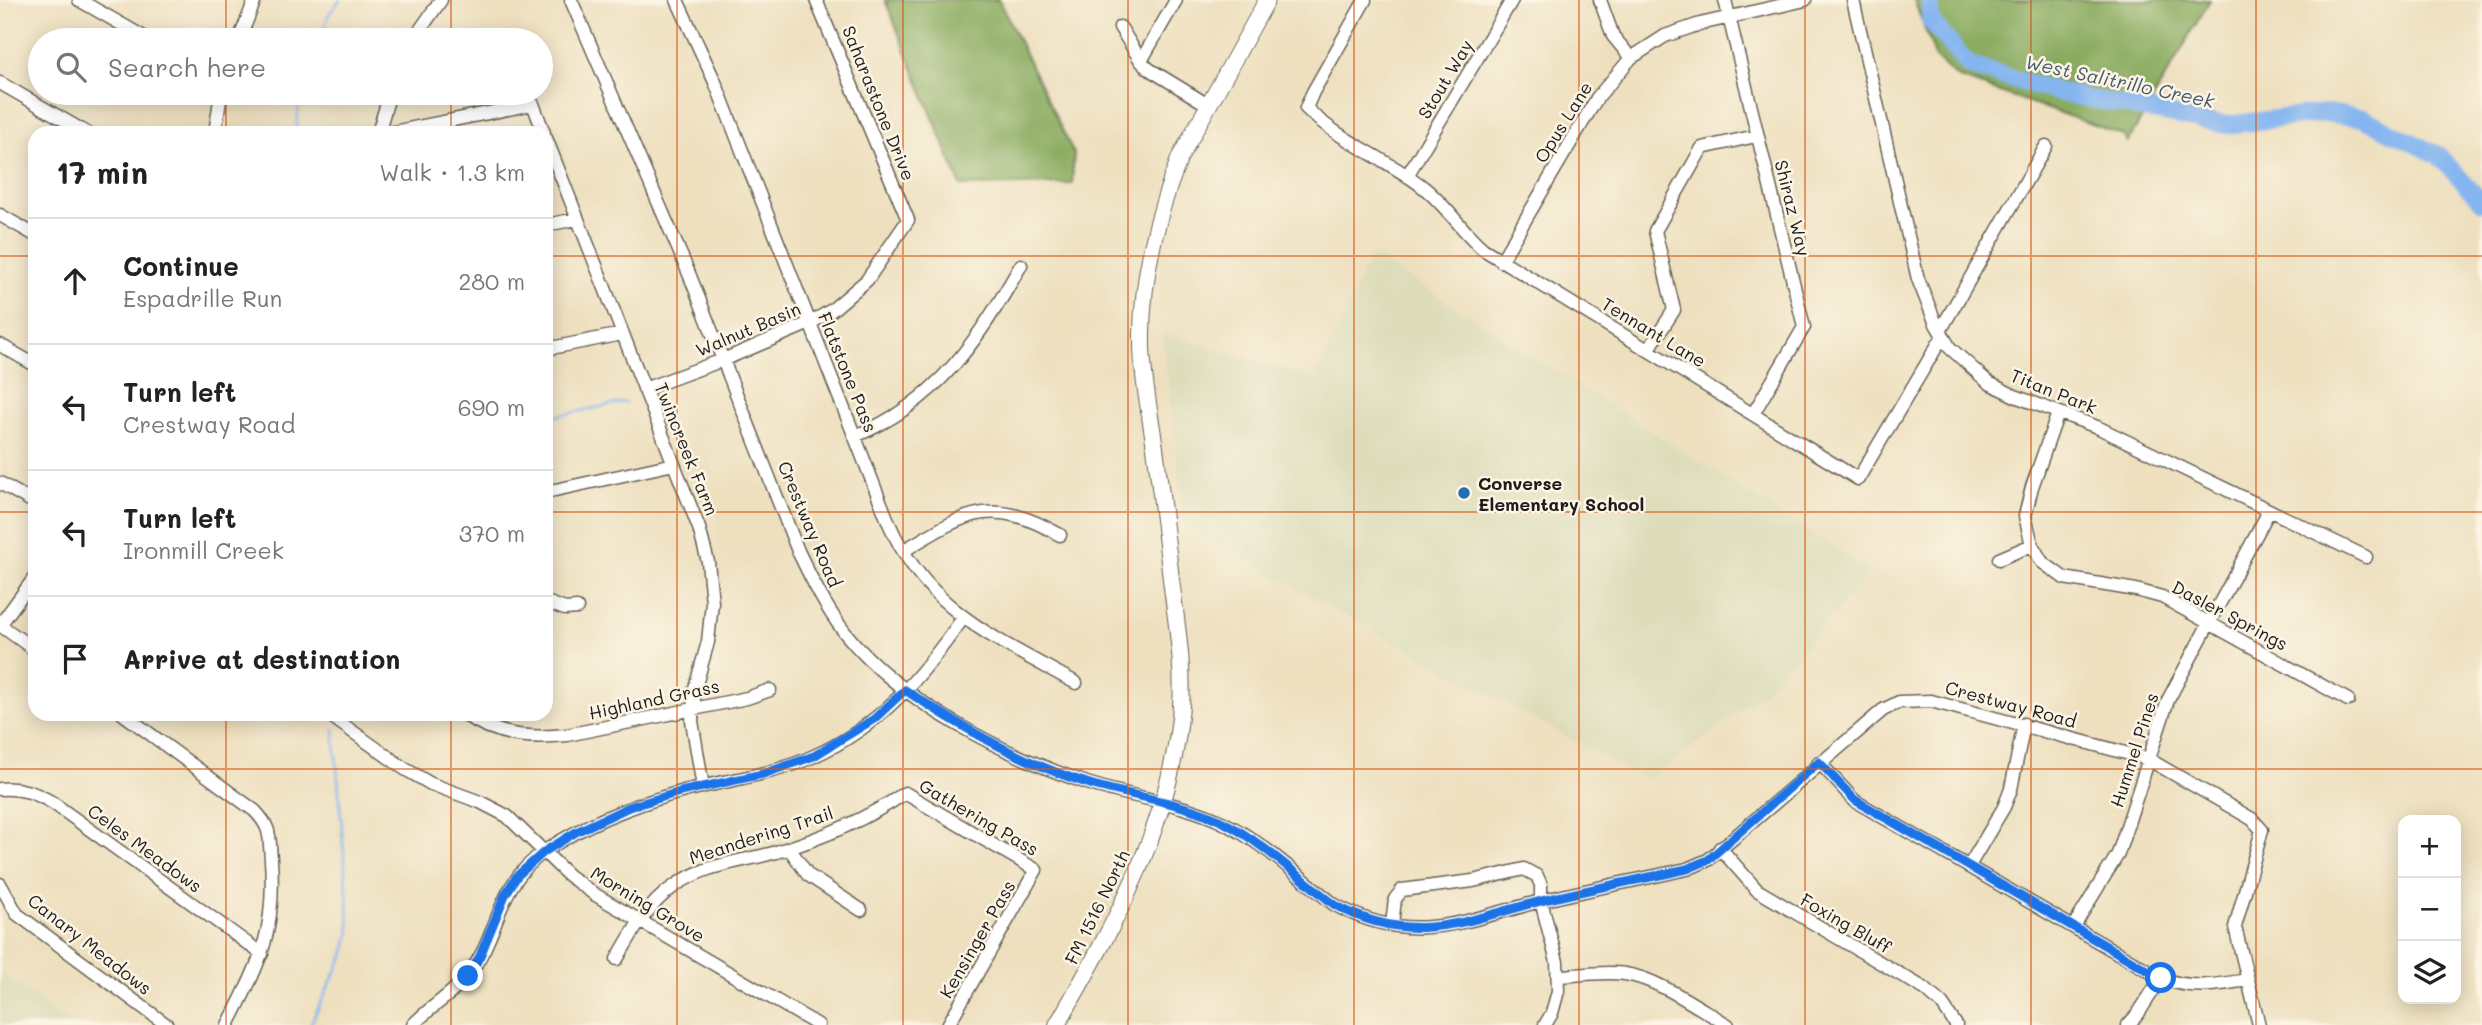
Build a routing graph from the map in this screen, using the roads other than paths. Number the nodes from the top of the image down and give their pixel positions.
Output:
1 (79, 0) edge
2 (255, 0) edge
3 (441, 0) edge
4 (571, 0) edge
5 (677, 0) edge
6 (816, 0) edge
7 (1176, 0) edge
8 (1267, 0) edge
9 (1365, 0) edge
10 (1512, 0) edge
11 (1600, 0) edge
12 (1725, 0) edge
13 (1805, 0) edge
14 (1853, 0) edge
15 (1729, 17) junction
16 (1120, 27) dead end
17 (128, 28) edge
18 (244, 28) edge
19 (421, 28) edge
20 (1631, 58) junction
21 (1141, 61) junction
22 (0, 83) edge
23 (28, 99) edge
24 (38, 105) edge
25 (219, 105) edge
26 (386, 105) edge
27 (528, 105) edge
28 (533, 105) edge
29 (1208, 105) junction
30 (75, 126) edge
31 (216, 126) edge
32 (380, 126) edge
33 (423, 126) edge
34 (541, 126) edge
35 (1756, 136) junction
36 (2046, 146) dead end
37 (553, 156) edge
38 (1407, 176) junction
39 (0, 215) edge
40 (577, 219) junction
41 (908, 220) joint
42 (553, 224) edge
43 (28, 230) edge
44 (1501, 261) junction
45 (1021, 265) dead end
46 (809, 323) junction
47 (1941, 333) junction
48 (622, 334) junction
49 (0, 345) edge
50 (553, 348) edge
51 (1649, 349) junction
52 (723, 360) junction
53 (28, 361) edge
54 (644, 389) junction
55 (2058, 413) junction
56 (1754, 414) junction
57 (855, 436) junction
58 (674, 464) junction
59 (0, 483) edge
60 (553, 490) edge
61 (28, 499) edge
62 (2269, 511) junction
63 (1060, 535) dead end
64 (2032, 545) junction
65 (903, 551) junction
66 (2366, 557) dead end
67 (1999, 559) dead end
68 (28, 587) edge
69 (553, 605) edge
70 (577, 608) dead end
71 (963, 618) junction
72 (2208, 621) junction
73 (0, 625) edge
74 (28, 645) edge
75 (1076, 683) dead end
76 (770, 690) dead end
77 (905, 690) junction
78 (2348, 700) dead end
79 (692, 710) junction
80 (133, 721) edge
81 (337, 721) edge
82 (476, 721) edge
83 (2024, 724) junction
84 (2148, 759) junction
85 (1819, 762) junction
86 (703, 787) junction
87 (0, 789) edge
88 (905, 793) joint
89 (1162, 802) junction
90 (789, 848) junction
91 (1720, 848) junction
92 (544, 852) junction
93 (1969, 866) junction
94 (1036, 870) joint
95 (0, 884) edge
96 (1541, 901) junction
97 (861, 910) dead end
98 (640, 921) junction
99 (1392, 925) junction
100 (2074, 926) junction
101 (262, 954) junction
102 (617, 959) dead end
103 (1559, 976) junction
104 (2161, 978) junction
105 (2248, 980) junction
106 (167, 1025) edge
107 (228, 1025) edge
108 (413, 1025) edge
109 (818, 1025) edge
110 (948, 1025) edge
111 (1057, 1025) edge
112 (1545, 1025) edge
113 (1728, 1025) edge
114 (1956, 1025) edge
115 (2128, 1025) edge
116 (2259, 1025) edge

1 - 17 street
2 - 18 street
3 - 19 street
4 - 52 street, Crestway Road
5 - 46 street, Flatstone Pass
6 - 41 street, Saharastone Drive
7 - 21 street
8 - 29 main road, FM 1516 North
9 - 38 street, Tennant Lane
10 - 38 street, Stout Way
11 - 20 street
12 - 15 street, Shiraz Way
13 - 15 street, Opus Lane
14 - 47 street, Titan Park
15 - 20 street, Opus Lane
15 - 35 street, Shiraz Way
16 - 21 street
20 - 44 street, Opus Lane
21 - 29 street
22 - 23 street
24 - 30 street
25 - 31 street
26 - 32 street
27 - 33 street
28 - 34 street
29 - 89 main road, FM 1516 North
35 - 51 street
35 - 56 street, Shiraz Way
36 - 47 street
37 - 40 street, Twincreek Farm
38 - 44 street, Tennant Lane
39 - 43 street
40 - 42 street
40 - 48 street, Twincreek Farm
41 - 46 street, Walnut Basin
44 - 51 street, Tennant Lane
45 - 57 street
46 - 52 street, Walnut Basin
46 - 57 street, Flatstone Pass
47 - 55 street, Titan Park
47 - 56 street, Tennant Lane
48 - 50 street
48 - 54 street, Twincreek Farm
49 - 53 street
51 - 56 street, Tennant Lane
52 - 54 street, Walnut Basin
52 - 77 street, Crestway Road
54 - 58 street, Twincreek Farm
55 - 62 street, Titan Park
55 - 64 street
57 - 65 street, Flatstone Pass
58 - 60 street
58 - 79 street, Twincreek Farm
59 - 61 street
62 - 66 street, Titan Park
62 - 72 street, Hummel Pines
63 - 65 street
64 - 67 street
64 - 72 street, Dasler Springs
65 - 71 street, Flatstone Pass
68 - 73 street
69 - 70 street
71 - 75 street, Flatstone Pass
71 - 77 street
72 - 78 street, Dasler Springs
72 - 84 street, Hummel Pines
73 - 74 street
76 - 79 street, Highland Grass
77 - 86 street
77 - 89 street, Crestway Road
79 - 82 street, Highland Grass
79 - 86 street, Twincreek Farm
80 - 101 street
81 - 92 street, Morning Grove
83 - 84 street, Crestway Road
83 - 85 street, Crestway Road
83 - 93 street
84 - 100 street, Hummel Pines
84 - 105 street, Crestway Road
85 - 91 street, Crestway Road
85 - 93 street
86 - 92 street
87 - 101 street, Celes Meadows
88 - 90 street, Meandering Trail
88 - 94 street, Gathering Pass
89 - 99 street, Crestway Road
89 - 111 main road, FM 1516 North
90 - 97 street
90 - 98 street, Meandering Trail
91 - 96 street, Crestway Road
91 - 114 street, Foxing Bluff
92 - 98 street, Morning Grove
92 - 108 street
93 - 100 street
94 - 110 street, Kensinger Pass
95 - 106 street, Canary Meadows
96 - 99 street, Crestway Road
96 - 99 street
96 - 103 street
98 - 102 street, Meandering Trail
98 - 109 street, Morning Grove
100 - 104 street
101 - 107 street
103 - 112 street
103 - 113 street
104 - 105 street
104 - 115 street
105 - 116 street

